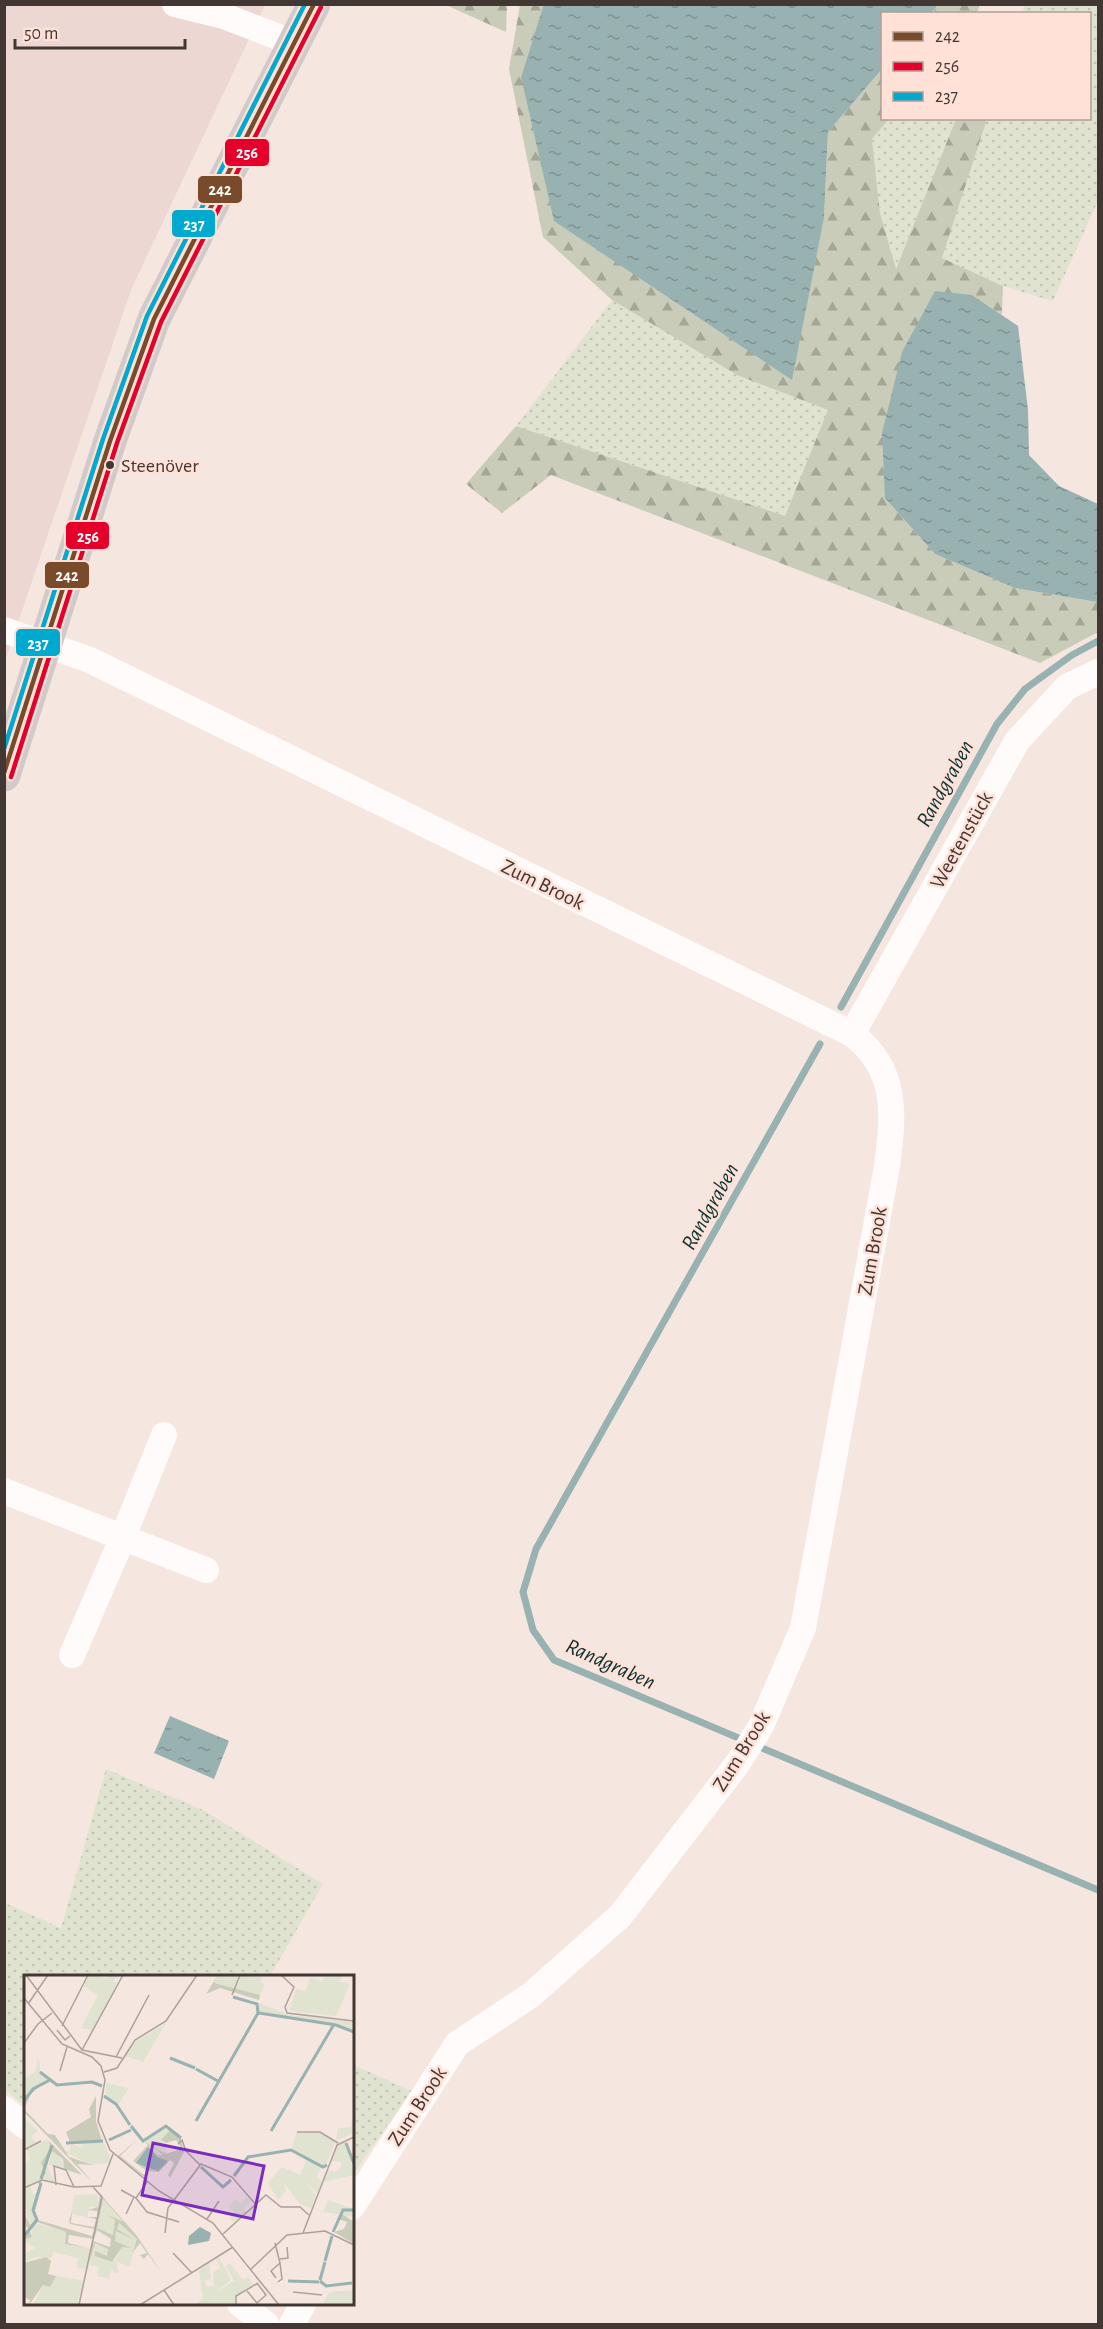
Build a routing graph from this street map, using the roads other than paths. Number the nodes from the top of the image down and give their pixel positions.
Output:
1 (176, 4) edge
2 (314, 4) edge
3 (294, 43) junction
4 (4, 630) edge
5 (46, 645) junction
6 (1098, 672) edge
7 (4, 775) edge
8 (852, 1034) junction
9 (164, 1435) dead end
10 (4, 1491) edge
11 (123, 1537) junction
12 (206, 1570) dead end
13 (72, 1655) dead end
14 (4, 2109) edge
15 (24, 2125) edge
16 (354, 2204) edge
17 (241, 2305) edge
18 (302, 2305) edge
19 (266, 2325) edge
20 (292, 2325) edge

1 - 3 street
2 - 3 main road
3 - 5 main road
4 - 5 street, Zum Brook
5 - 7 main road
5 - 8 street, Zum Brook
6 - 8 street, Weetenstück
8 - 16 street, Zum Brook
9 - 11 street
10 - 11 street
11 - 12 street
11 - 13 street
14 - 15 street
17 - 19 street
18 - 20 street

